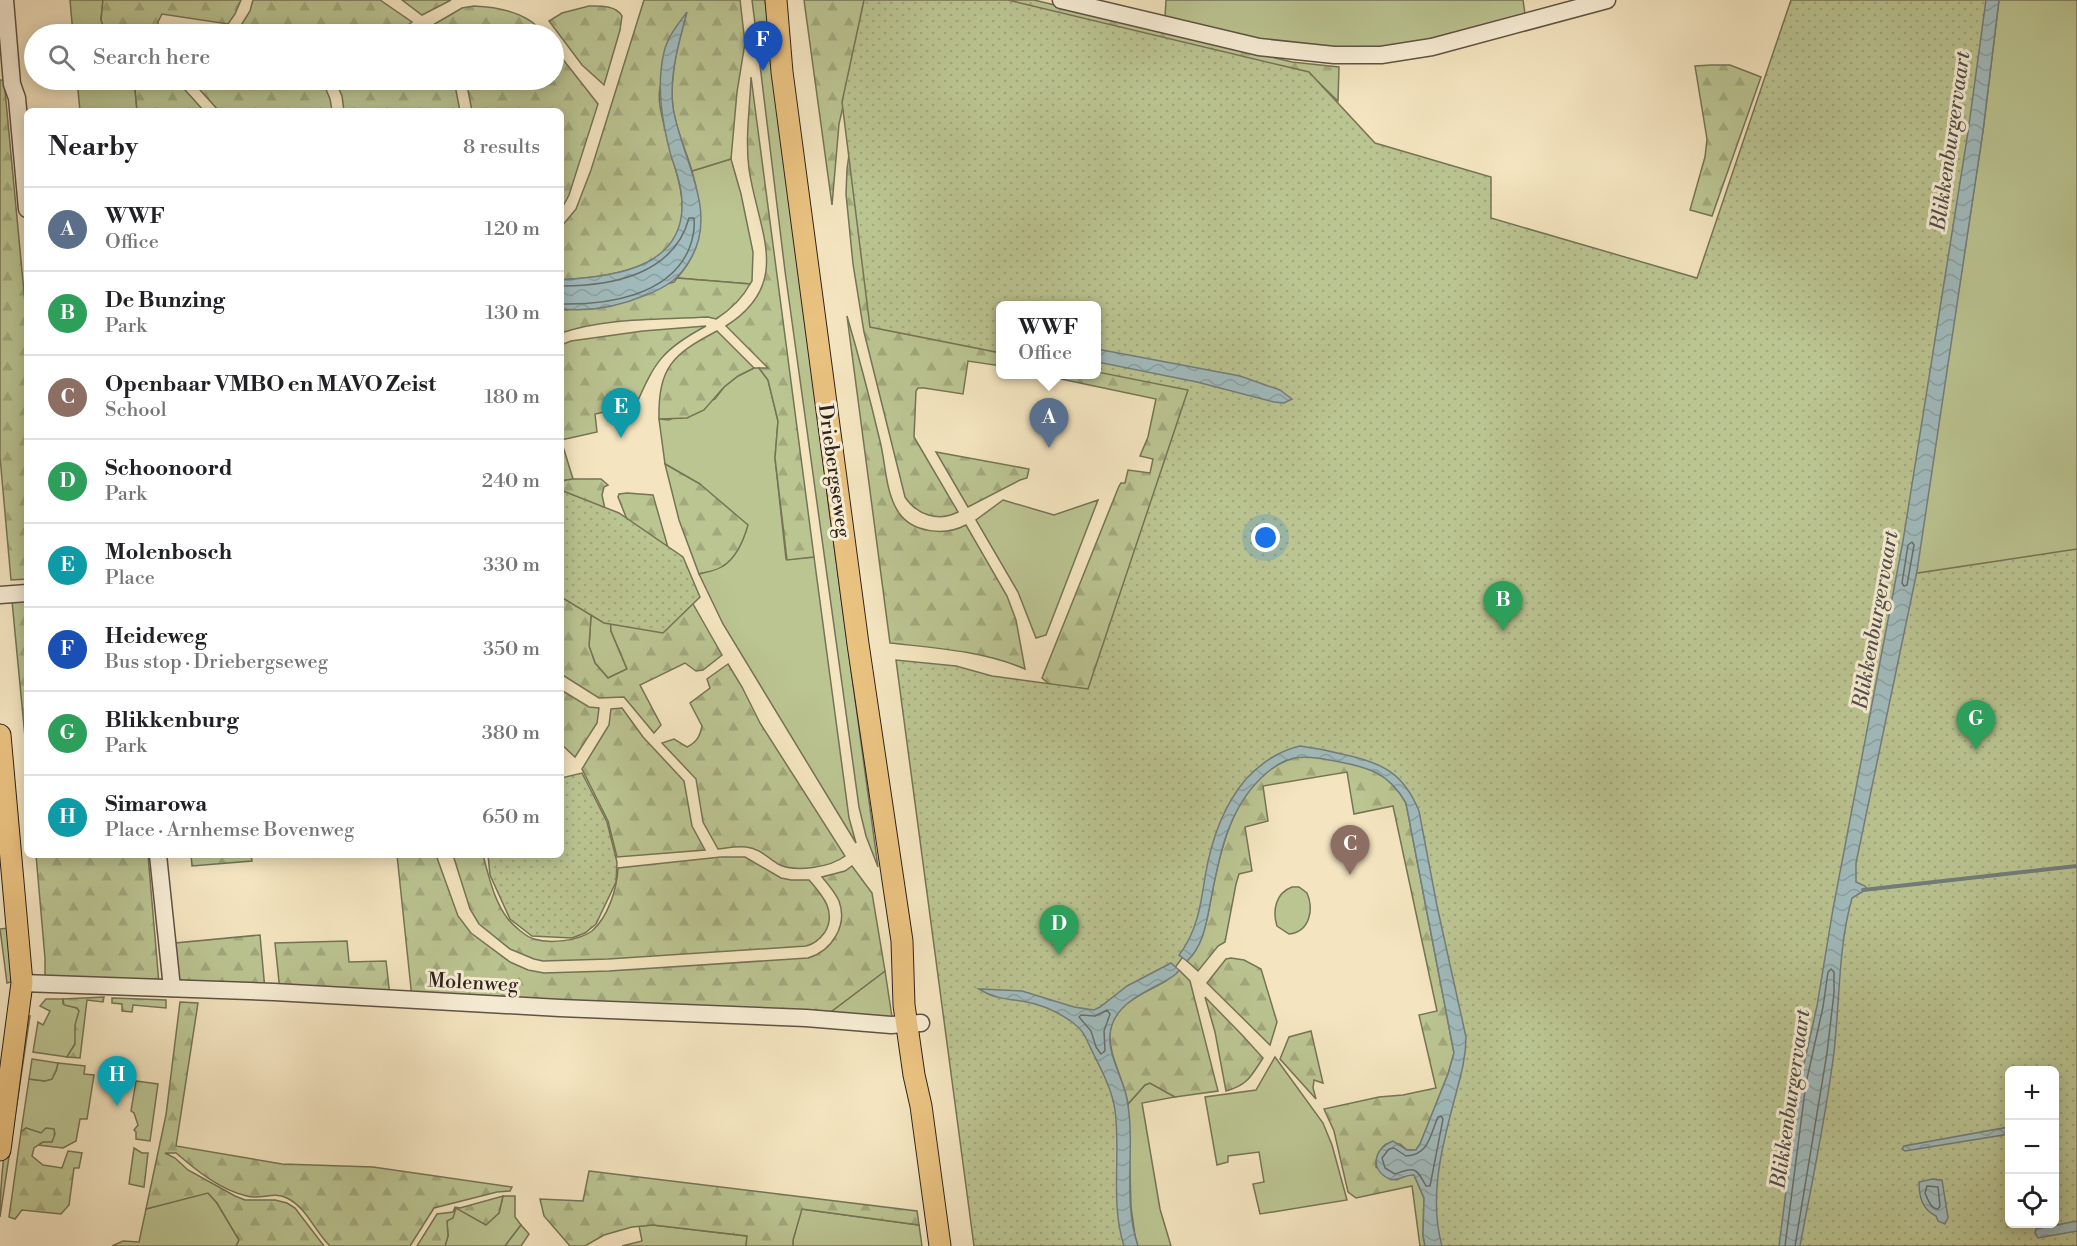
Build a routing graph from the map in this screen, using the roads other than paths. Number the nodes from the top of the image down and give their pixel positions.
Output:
1 (4, 0) edge
2 (776, 0) edge
3 (1061, 0) edge
4 (1607, 0) edge
5 (5, 62) edge
6 (24, 176) edge
7 (24, 593) edge
8 (0, 595) edge
9 (0, 735) edge
10 (158, 858) edge
11 (22, 983) junction
12 (172, 987) junction
13 (914, 1023) junction
14 (0, 1150) edge
15 (940, 1246) edge

1 - 5 street
2 - 13 main road, Driebergseweg
3 - 4 street
5 - 6 street
7 - 8 street
9 - 11 main road
10 - 12 street
11 - 12 street, Molenweg
11 - 14 main road
12 - 13 street, Molenweg
13 - 15 main road, Driebergseweg

